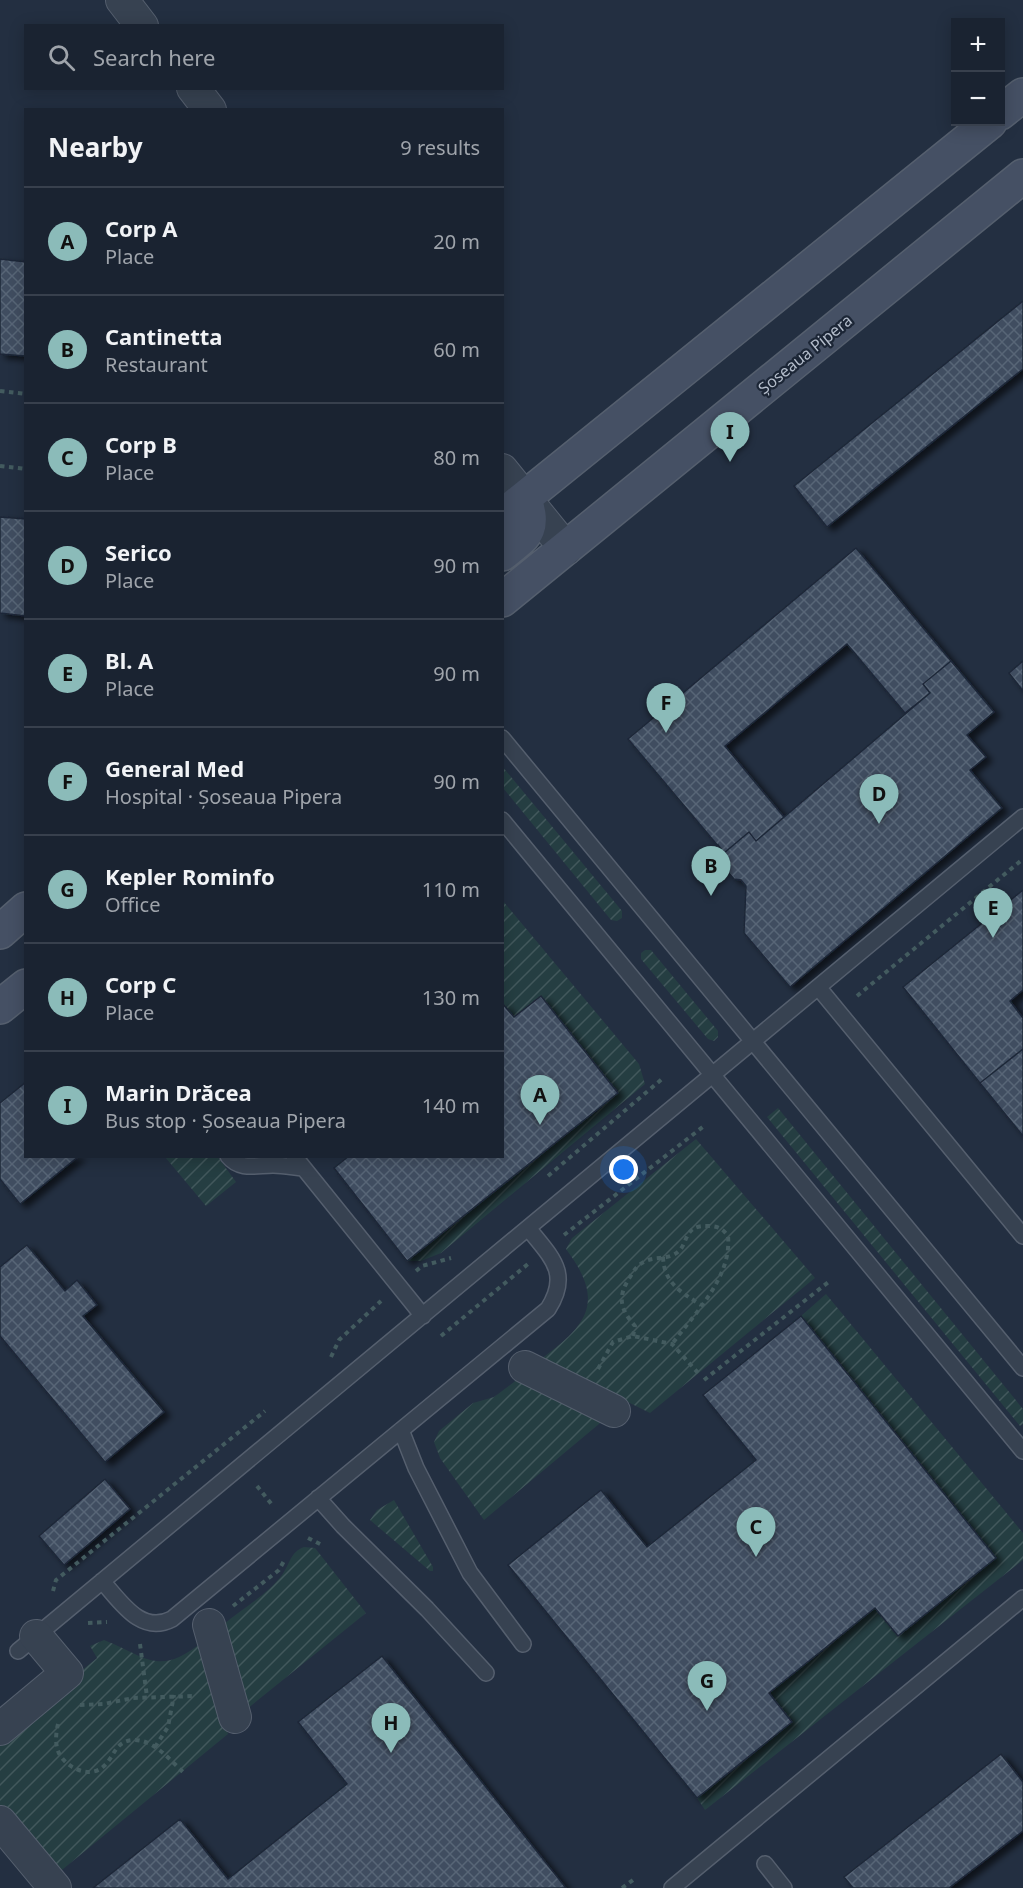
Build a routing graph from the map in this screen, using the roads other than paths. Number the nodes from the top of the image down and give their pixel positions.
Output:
1 (122, 0) edge
2 (140, 24) edge
3 (195, 90) edge
4 (1023, 95) edge
5 (208, 108) edge
6 (1005, 109) edge
7 (985, 126) edge
8 (1023, 176) edge
9 (504, 476) edge
10 (514, 507) edge
11 (566, 549) junction
12 (504, 552) edge
13 (504, 598) edge
14 (504, 740) edge
15 (1023, 817) edge
16 (504, 822) edge
17 (24, 896) edge
18 (24, 911) edge
19 (0, 914) edge
20 (0, 932) edge
21 (24, 968) edge
22 (0, 985) edge
23 (818, 987) junction
24 (24, 989) edge
25 (0, 1007) edge
26 (753, 1042) junction
27 (712, 1075) junction
28 (229, 1158) edge
29 (299, 1162) edge
30 (528, 1228) junction
31 (1023, 1236) edge
32 (423, 1316) junction
33 (525, 1366) dead end
34 (1023, 1368) edge
35 (614, 1411) dead end
36 (401, 1430) junction
37 (1023, 1451) edge
38 (318, 1498) junction
39 (102, 1581) junction
40 (1023, 1598) edge
41 (209, 1625) dead end
42 (27, 1644) joint
43 (523, 1644) dead end
44 (486, 1673) dead end
45 (232, 1704) road end
46 (0, 1729) edge
47 (0, 1822) edge
48 (765, 1864) dead end
49 (55, 1888) edge
50 (672, 1888) edge
51 (784, 1888) edge

1 - 2 street
3 - 5 street
4 - 6 main road
7 - 10 main road
8 - 11 main road, Șoseaua Pipera
9 - 10 street
10 - 11 street
10 - 12 main road
11 - 13 main road, Șoseaua Pipera
14 - 26 lane
15 - 23 lane
16 - 27 lane
17 - 19 main road
18 - 20 main road
21 - 22 main road
23 - 26 lane
23 - 31 lane
24 - 25 main road
26 - 27 lane
26 - 34 lane
27 - 30 lane
27 - 37 lane
28 - 29 lane
29 - 32 lane
30 - 32 lane
30 - 36 lane
32 - 39 lane
33 - 35 street
36 - 38 lane
36 - 43 lane
38 - 39 lane
38 - 44 lane
39 - 42 lane
40 - 50 lane
41 - 45 street
42 - 46 street
47 - 49 street
48 - 51 lane

